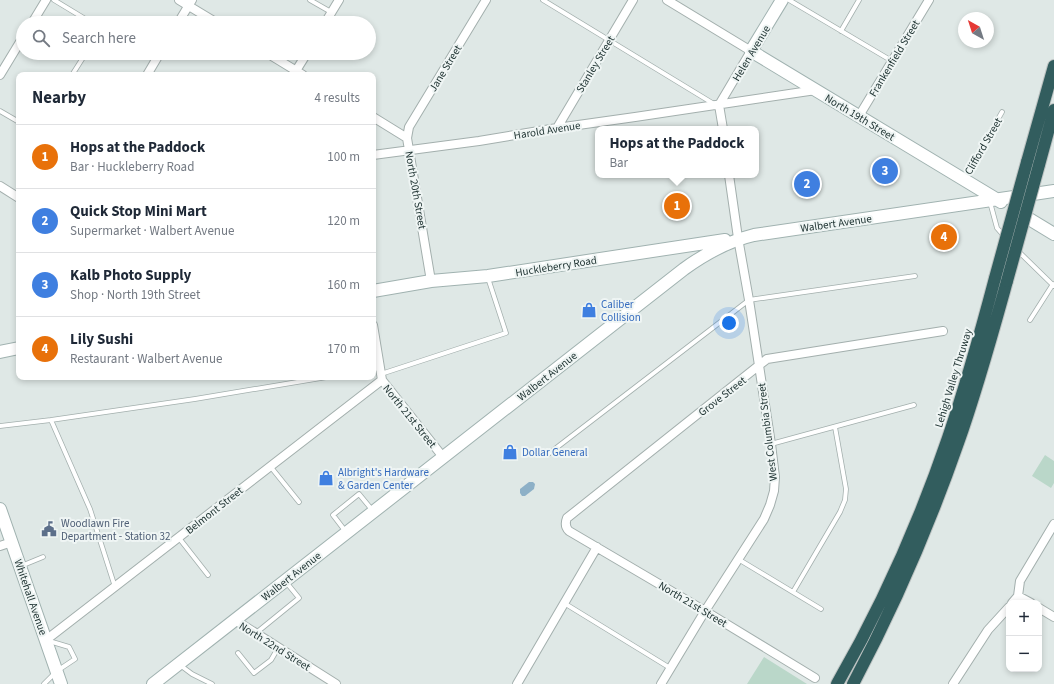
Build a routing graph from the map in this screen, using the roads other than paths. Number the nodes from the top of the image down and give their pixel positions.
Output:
1 (46, 0) edge
2 (54, 0) edge
3 (179, 0) edge
4 (310, 0) edge
5 (339, 0) edge
6 (486, 0) edge
7 (542, 0) edge
8 (633, 0) edge
9 (667, 0) edge
10 (782, 0) edge
11 (789, 0) edge
12 (859, 0) edge
13 (929, 0) edge
14 (190, 3) edge
15 (332, 13) junction
16 (36, 16) edge
17 (80, 16) edge
18 (182, 16) edge
19 (208, 16) edge
20 (330, 16) edge
21 (841, 31) junction
22 (609, 40) junction
23 (16, 49) edge
24 (752, 52) junction
25 (82, 60) edge
26 (276, 60) edge
27 (302, 60) edge
28 (156, 61) edge
29 (892, 61) junction
30 (1054, 66) edge
31 (74, 72) edge
32 (149, 72) edge
33 (293, 72) edge
34 (295, 72) edge
35 (0, 75) edge
36 (816, 90) junction
37 (717, 105) junction
38 (1054, 110) edge
39 (0, 111) edge
40 (1002, 112) dead end
41 (859, 116) junction
42 (376, 119) edge
43 (16, 120) edge
44 (722, 126) edge
45 (557, 128) junction
46 (407, 138) junction
47 (409, 150) junction
48 (376, 155) edge
49 (1033, 163) junction
50 (729, 178) edge
51 (964, 180) junction
52 (0, 186) edge
53 (1054, 191) edge
54 (16, 196) edge
55 (994, 200) junction
56 (1054, 234) edge
57 (738, 238) junction
58 (1010, 242) dead end
59 (1014, 246) dead end
60 (488, 276) junction
61 (915, 276) dead end
62 (1001, 279) junction
63 (431, 282) junction
64 (1053, 285) edge
65 (376, 290) edge
66 (749, 300) junction
67 (1030, 320) dead end
68 (942, 331) dead end
69 (16, 349) edge
70 (376, 349) edge
71 (0, 352) edge
72 (759, 366) junction
73 (379, 373) edge
74 (309, 380) edge
75 (371, 380) edge
76 (914, 405) dead end
77 (51, 420) junction
78 (0, 426) edge
79 (835, 427) junction
80 (771, 444) junction
81 (547, 455) dead end
82 (443, 457) junction
83 (270, 466) junction
84 (299, 502) dead end
85 (0, 509) edge
86 (373, 512) junction
87 (1054, 524) edge
88 (570, 531) joint
89 (347, 533) junction
90 (179, 538) junction
91 (6, 544) edge
92 (596, 547) junction
93 (43, 557) dead end
94 (738, 559) junction
95 (20, 566) junction
96 (208, 576) dead end
97 (285, 581) junction
98 (115, 587) junction
99 (793, 592) junction
100 (1018, 596) junction
101 (1015, 600) edge
102 (1025, 600) edge
103 (564, 603) junction
104 (821, 608) dead end
105 (1006, 610) edge
106 (1042, 610) edge
107 (705, 611) junction
108 (1054, 617) edge
109 (235, 620) junction
110 (255, 634) junction
111 (46, 640) junction
112 (278, 648) junction
113 (238, 653) dead end
114 (179, 664) junction
115 (671, 668) junction
116 (57, 671) junction
117 (815, 678) dead end
118 (44, 684) edge
119 (61, 684) edge
120 (154, 684) edge
121 (212, 684) edge
122 (336, 684) edge
123 (516, 684) edge
124 (661, 684) edge
125 (837, 684) edge
126 (853, 684) edge
127 (953, 684) edge

1 - 16 street
2 - 17 lane
3 - 14 street
4 - 15 lane
5 - 15 street
6 - 46 street, Jane Street
7 - 22 lane
8 - 22 street, Stanley Street
9 - 24 street, North 19th Street
10 - 24 main road, Helen Avenue
11 - 21 lane
12 - 21 lane
13 - 29 street, Frankenfield Street
14 - 18 street
14 - 19 street
15 - 20 street
21 - 29 lane
22 - 37 lane
22 - 45 street, Stanley Street
23 - 35 street
24 - 36 main road, North 19th Street
24 - 37 street, Helen Avenue
25 - 31 lane
26 - 33 street
27 - 34 street
28 - 32 street
29 - 41 street, Frankenfield Street
30 - 49 highway, Lehigh Valley Thruway
36 - 37 street, Harold Avenue
36 - 41 main road, North 19th Street
37 - 44 street
37 - 45 street, Harold Avenue
38 - 49 highway, Lehigh Valley Thruway
39 - 43 lane
40 - 51 lane, Clifford Street
41 - 51 main road, North 19th Street
42 - 46 street, North 20th Street
45 - 47 street, Harold Avenue
46 - 47 street, North 20th Street
47 - 48 street, Harold Avenue
47 - 63 street, North 20th Street
49 - 62 highway, Lehigh Valley Thruway, bridge
50 - 57 street, West Columbia Street
51 - 55 main road, North 19th Street
52 - 54 street
53 - 55 main road, Walbert Avenue
55 - 56 main road, North 19th Street
55 - 57 main road, Walbert Avenue
55 - 58 lane
57 - 60 main road, Huckleberry Road
57 - 66 street, West Columbia Street
57 - 82 main road, Walbert Avenue
59 - 64 lane
60 - 63 main road, Huckleberry Road
60 - 73 lane, Belmont Street
61 - 66 lane
62 - 125 highway, Lehigh Valley Thruway
62 - 126 highway, Lehigh Valley Thruway
63 - 65 main road, Huckleberry Road
64 - 67 lane
66 - 72 street, West Columbia Street
66 - 81 lane
68 - 72 street, Grove Street
69 - 71 main road
70 - 73 street, North 21st Street
72 - 80 street, West Columbia Street
72 - 88 street, Grove Street
73 - 82 street, North 21st Street
74 - 77 lane
75 - 83 street, Belmont Street
76 - 79 lane
77 - 78 lane
77 - 98 lane
79 - 80 lane
79 - 99 lane
80 - 94 street, West Columbia Street
82 - 86 main road, Walbert Avenue
83 - 84 lane
83 - 90 street, Belmont Street
85 - 91 main road, Whitehall Avenue
86 - 89 main road, Walbert Avenue
86 - 89 lane
87 - 100 street
88 - 92 street, North 21st Street
89 - 97 main road, Walbert Avenue
90 - 96 lane
90 - 98 street, Belmont Street
91 - 95 main road, Whitehall Avenue
92 - 103 street
92 - 107 street, North 21st Street
93 - 95 lane
94 - 99 lane
94 - 107 street, West Columbia Street
95 - 111 main road, Whitehall Avenue
97 - 109 main road, Walbert Avenue
97 - 110 lane
98 - 111 street, Belmont Street
99 - 104 lane
100 - 101 street
100 - 102 street
103 - 115 lane
103 - 123 street
105 - 127 street
106 - 108 street
107 - 115 street, West Columbia Street
107 - 117 street, North 21st Street
109 - 110 street, North 22nd Street
109 - 114 main road, Walbert Avenue
110 - 112 street, North 22nd Street
111 - 116 main road, Whitehall Avenue
111 - 116 lane
112 - 113 lane
112 - 122 street, North 22nd Street
114 - 120 main road, Walbert Avenue
114 - 121 lane
115 - 124 street, West Columbia Street
116 - 118 lane
116 - 119 main road, Whitehall Avenue

